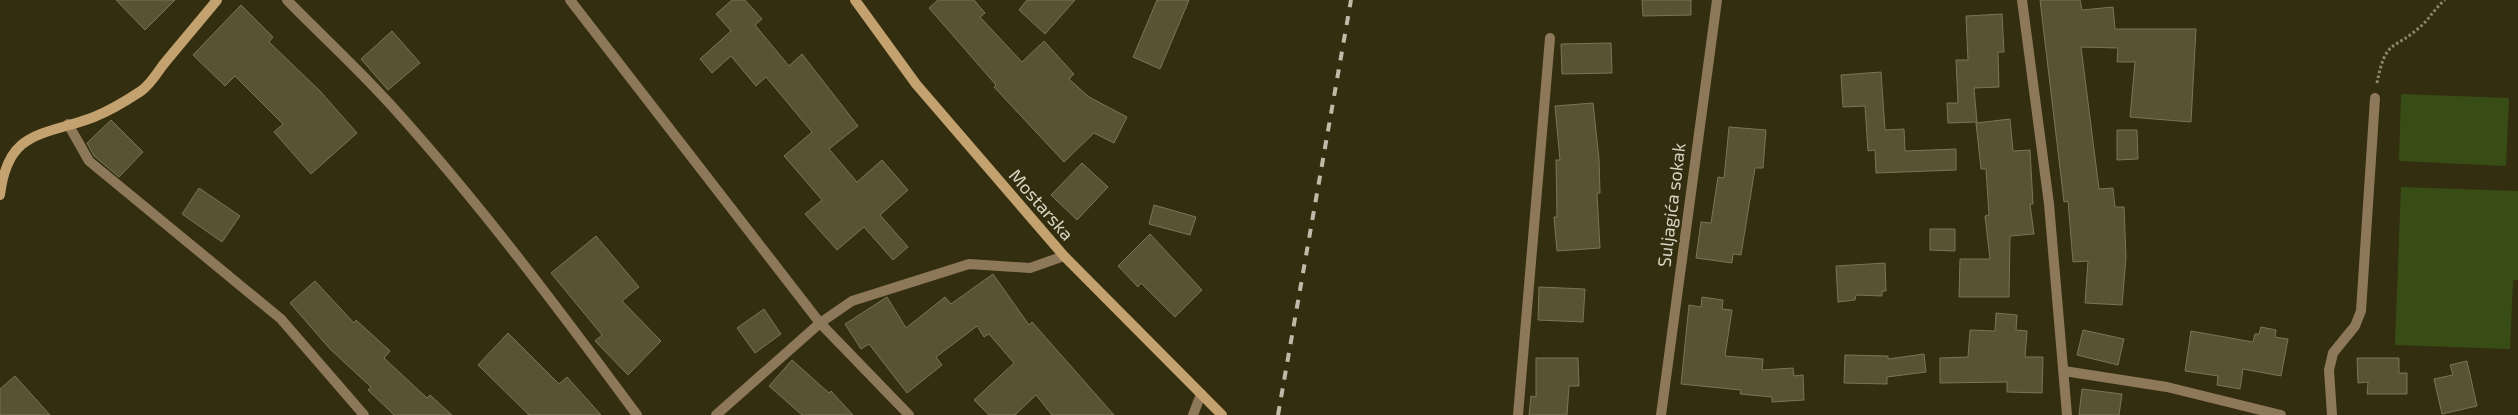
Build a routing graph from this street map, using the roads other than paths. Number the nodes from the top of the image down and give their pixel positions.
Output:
1 (217, 0) edge
2 (287, 0) edge
3 (570, 0) edge
4 (855, 0) edge
5 (1717, 0) edge
6 (2022, 0) edge
7 (1550, 38) dead end
8 (2374, 98) road end
9 (68, 124) junction
10 (0, 195) edge
11 (1064, 256) junction
12 (820, 323) junction
13 (2064, 371) junction
14 (1202, 394) junction
15 (364, 415) edge
16 (637, 415) edge
17 (716, 415) edge
18 (909, 415) edge
19 (1193, 415) edge
20 (1222, 415) edge
21 (1518, 415) edge
22 (1661, 415) edge
23 (2066, 415) edge
24 (2281, 415) edge
25 (2332, 415) edge

1 - 9 main road
2 - 16 street
3 - 12 street
4 - 11 main road, Mostarska
5 - 22 street, Suljagića sokak
6 - 13 street
7 - 21 street
8 - 25 street
9 - 10 main road
9 - 15 street
11 - 12 street
11 - 14 main road, Mostarska
12 - 17 street
12 - 18 street
13 - 23 street
13 - 24 street
14 - 19 street
14 - 20 main road, Mostarska

